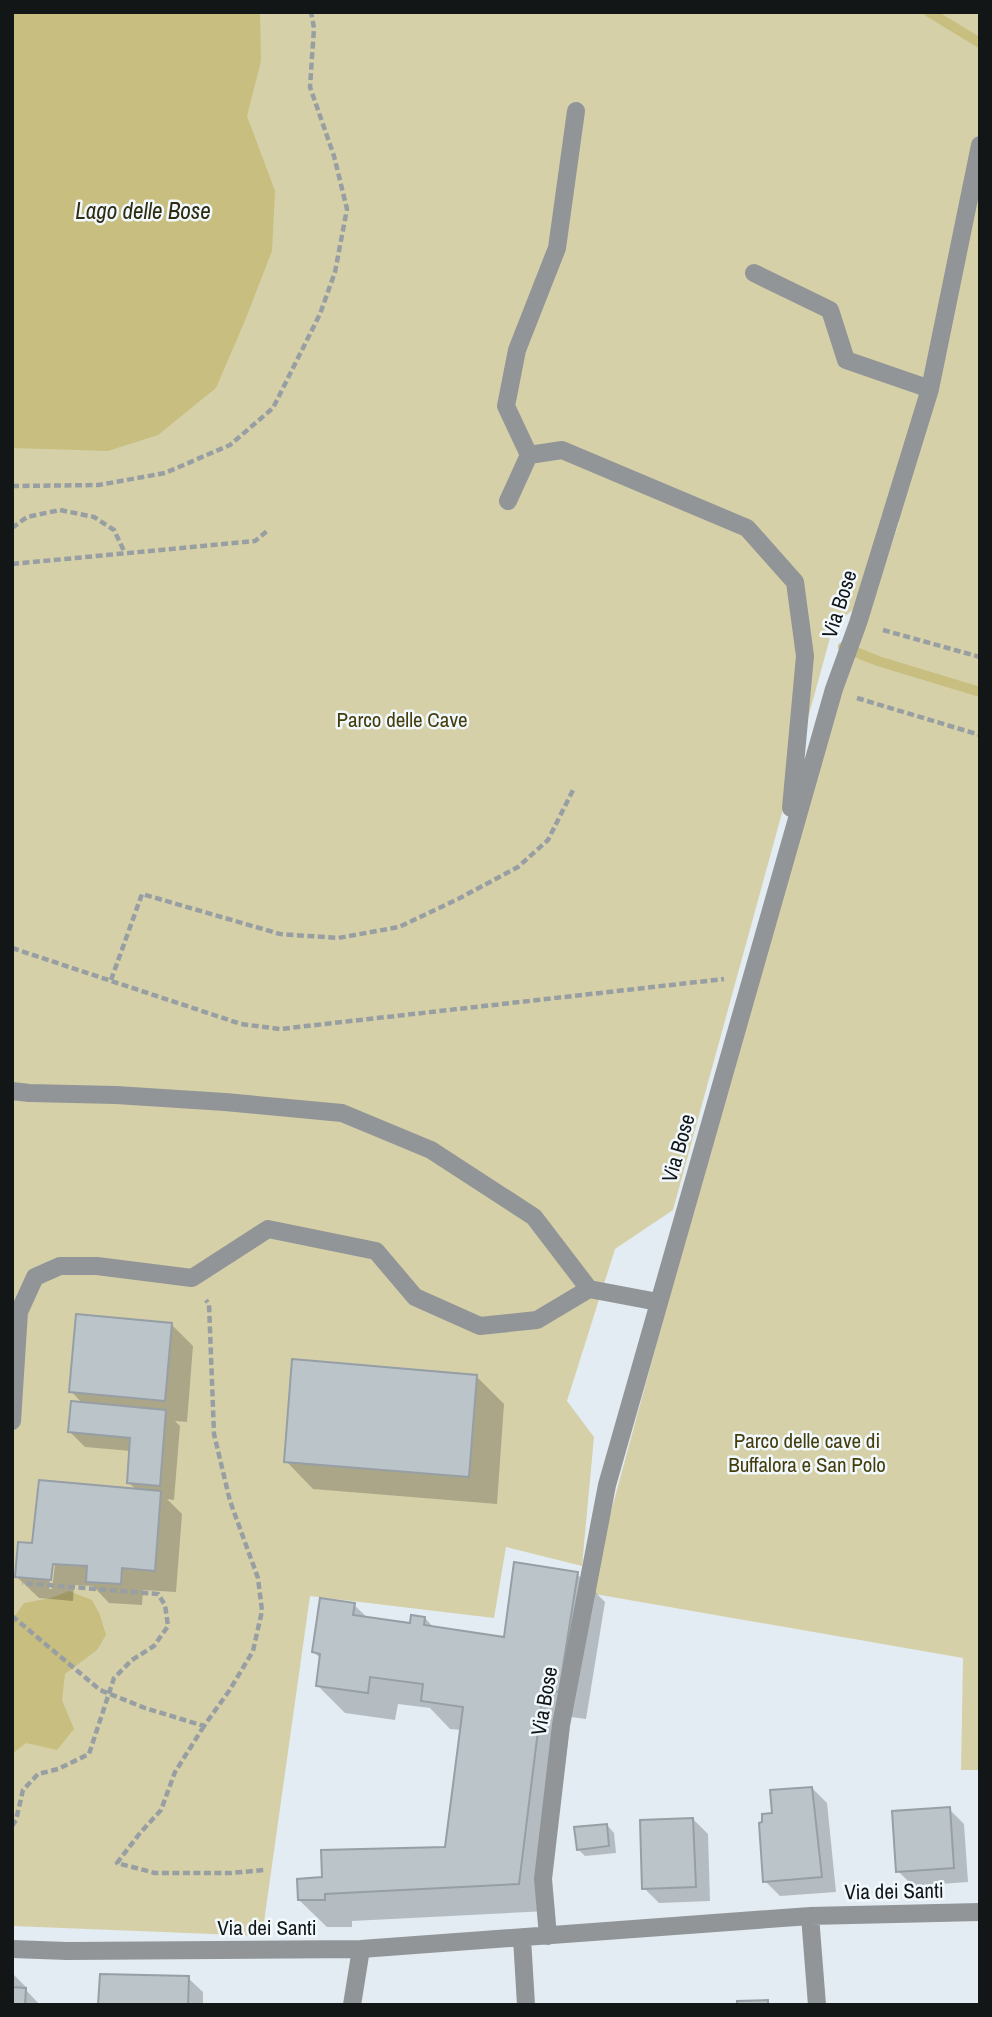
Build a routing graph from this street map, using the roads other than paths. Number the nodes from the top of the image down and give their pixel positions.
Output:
1 (576, 111) dead end
2 (980, 145) edge
3 (754, 273) dead end
4 (930, 389) junction
5 (529, 455) junction
6 (508, 501) dead end
7 (788, 850) junction
8 (12, 1091) edge
9 (589, 1289) junction
10 (658, 1302) junction
11 (12, 1421) edge
12 (980, 1912) edge
13 (810, 1916) junction
14 (548, 1936) junction
15 (522, 1938) junction
16 (12, 1949) edge
17 (361, 1949) junction
18 (352, 2005) edge
19 (526, 2005) edge
20 (817, 2005) edge

1 - 5 street
2 - 4 street, Via Bose
3 - 4 street
4 - 7 street, Via Bose
5 - 6 street
5 - 7 street
7 - 10 street, Via Bose
8 - 9 street
9 - 10 street
9 - 11 street
10 - 14 street, Via Bose
12 - 13 street, Via dei Santi
13 - 14 street, Via dei Santi
13 - 20 street
14 - 15 street, Via dei Santi
15 - 17 street, Via dei Santi
15 - 19 street
16 - 17 street, Via dei Santi
17 - 18 street

